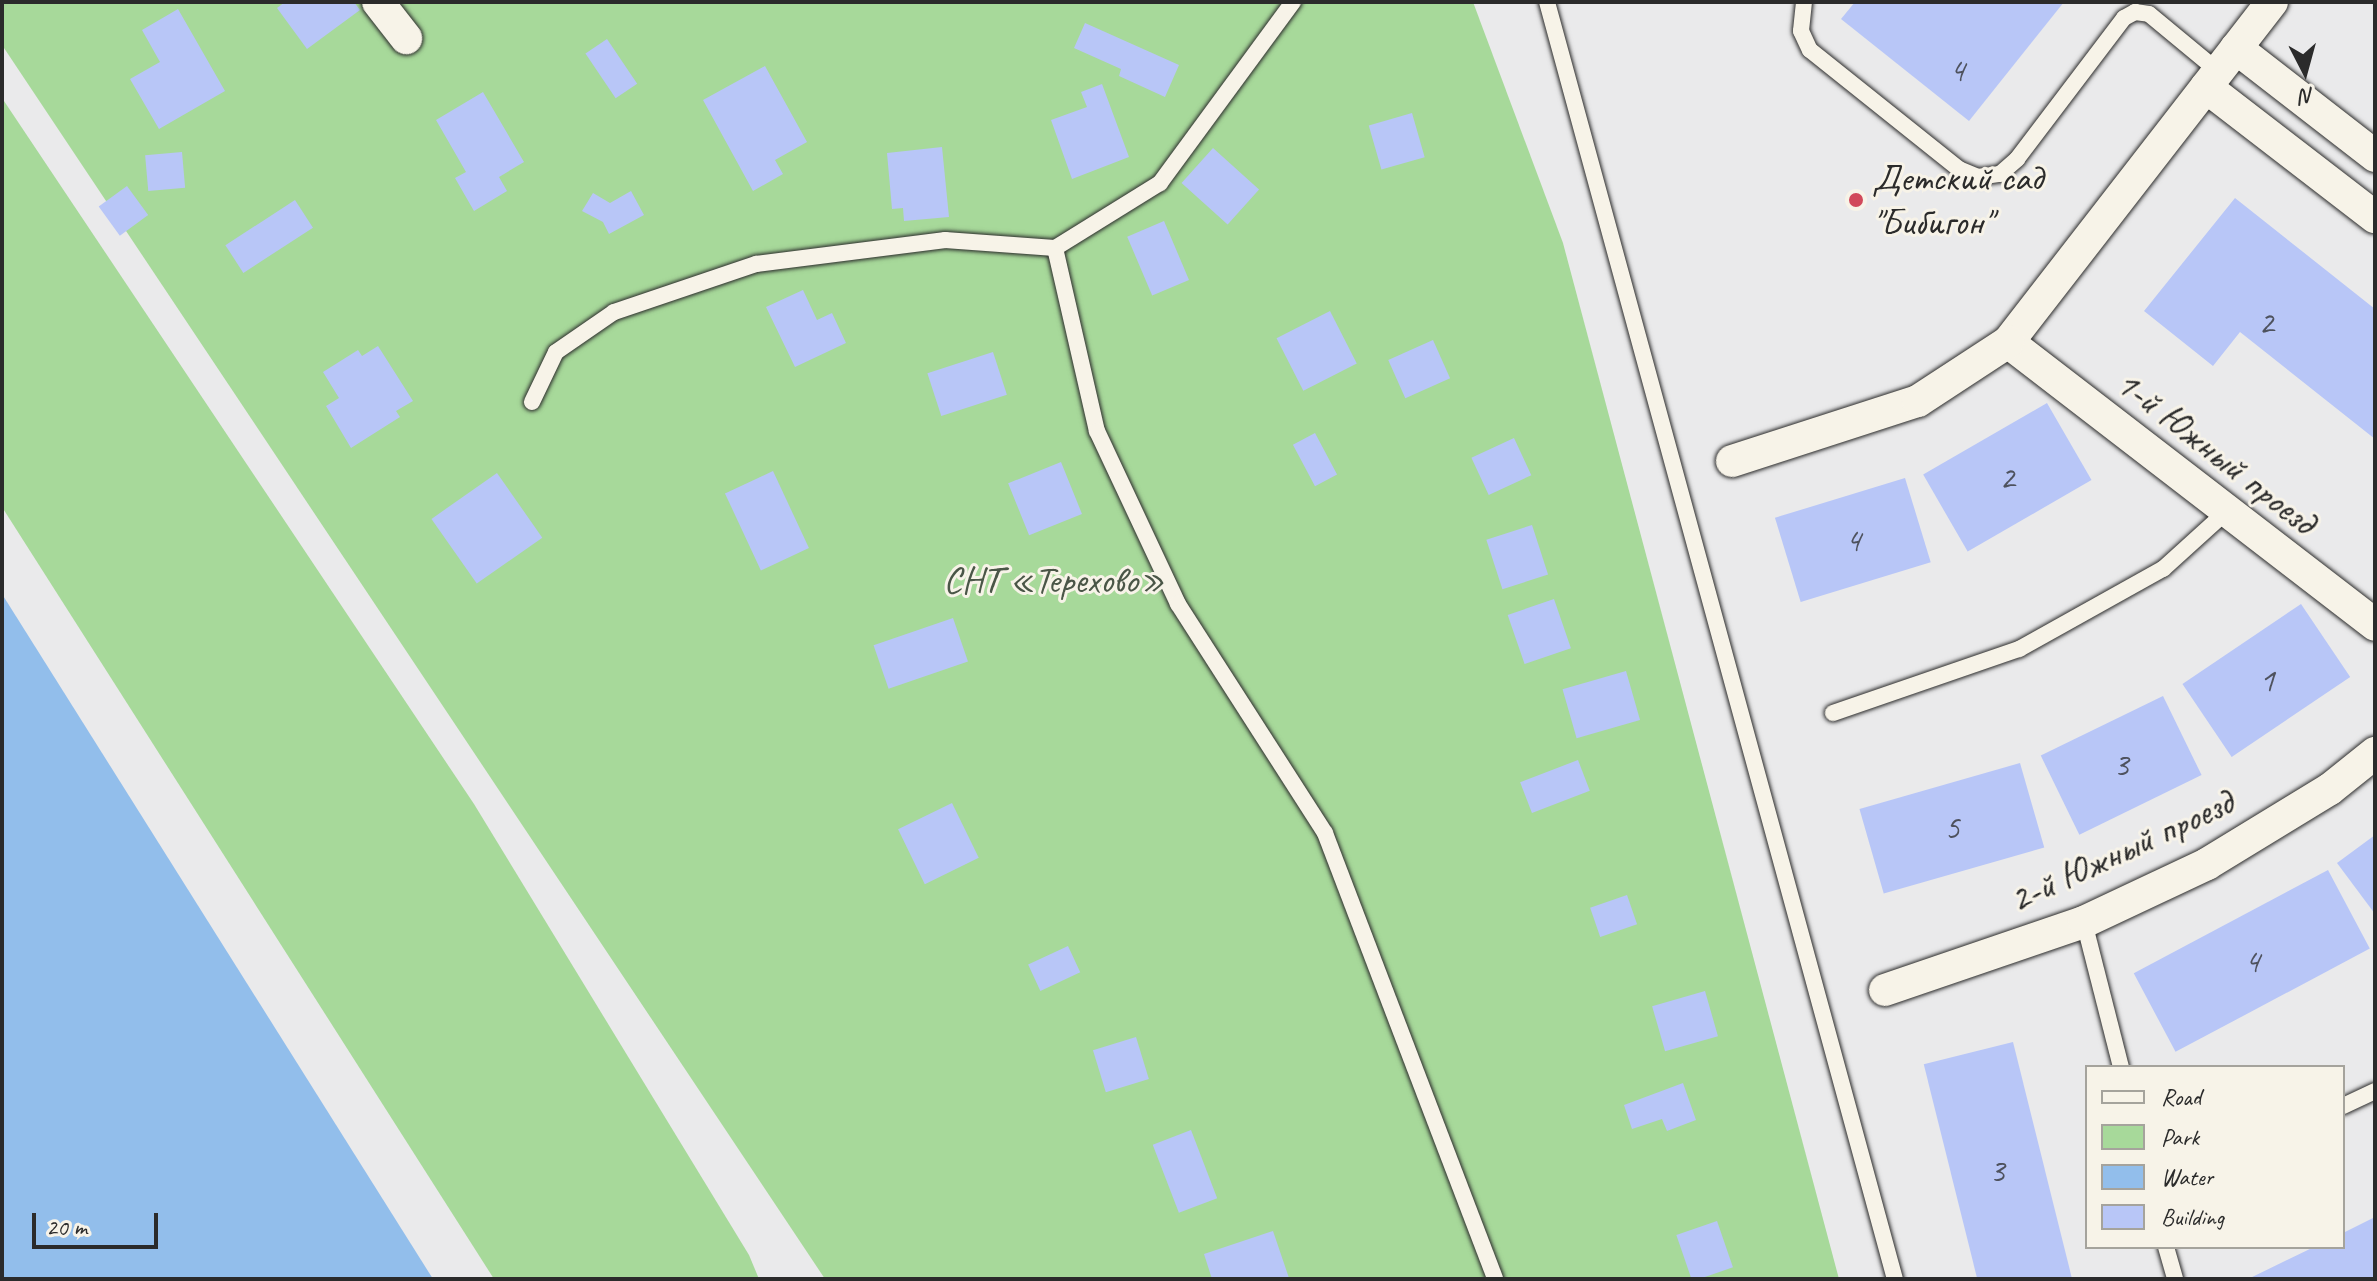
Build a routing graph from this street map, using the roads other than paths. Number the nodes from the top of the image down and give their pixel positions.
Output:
1 (378, 2) edge
2 (1293, 2) edge
3 (1547, 2) edge
4 (1804, 2) edge
5 (2272, 2) edge
6 (406, 38) dead end
7 (2220, 69) junction
8 (2375, 156) edge
9 (2375, 217) edge
10 (1055, 248) junction
11 (2008, 342) junction
12 (532, 402) dead end
13 (1732, 461) dead end
14 (2227, 511) junction
15 (2375, 625) edge
16 (1833, 713) dead end
17 (2375, 753) edge
18 (2084, 922) junction
19 (1885, 990) dead end
20 (2120, 1065) edge
21 (2375, 1091) edge
22 (2345, 1105) edge
23 (2167, 1249) edge
24 (1495, 1279) edge
25 (1895, 1279) edge
26 (2175, 1279) edge

1 - 6 street
2 - 10 lane
3 - 25 lane
4 - 7 lane
5 - 7 street
7 - 8 street
7 - 9 street
7 - 11 street
10 - 12 lane
10 - 24 lane
11 - 13 street
11 - 14 street, 1-й Южный проезд
14 - 15 street, 1-й Южный проезд
14 - 16 lane
17 - 18 street, 2-й Южный проезд
18 - 19 street, 2-й Южный проезд
18 - 20 lane
21 - 22 lane
23 - 26 lane

